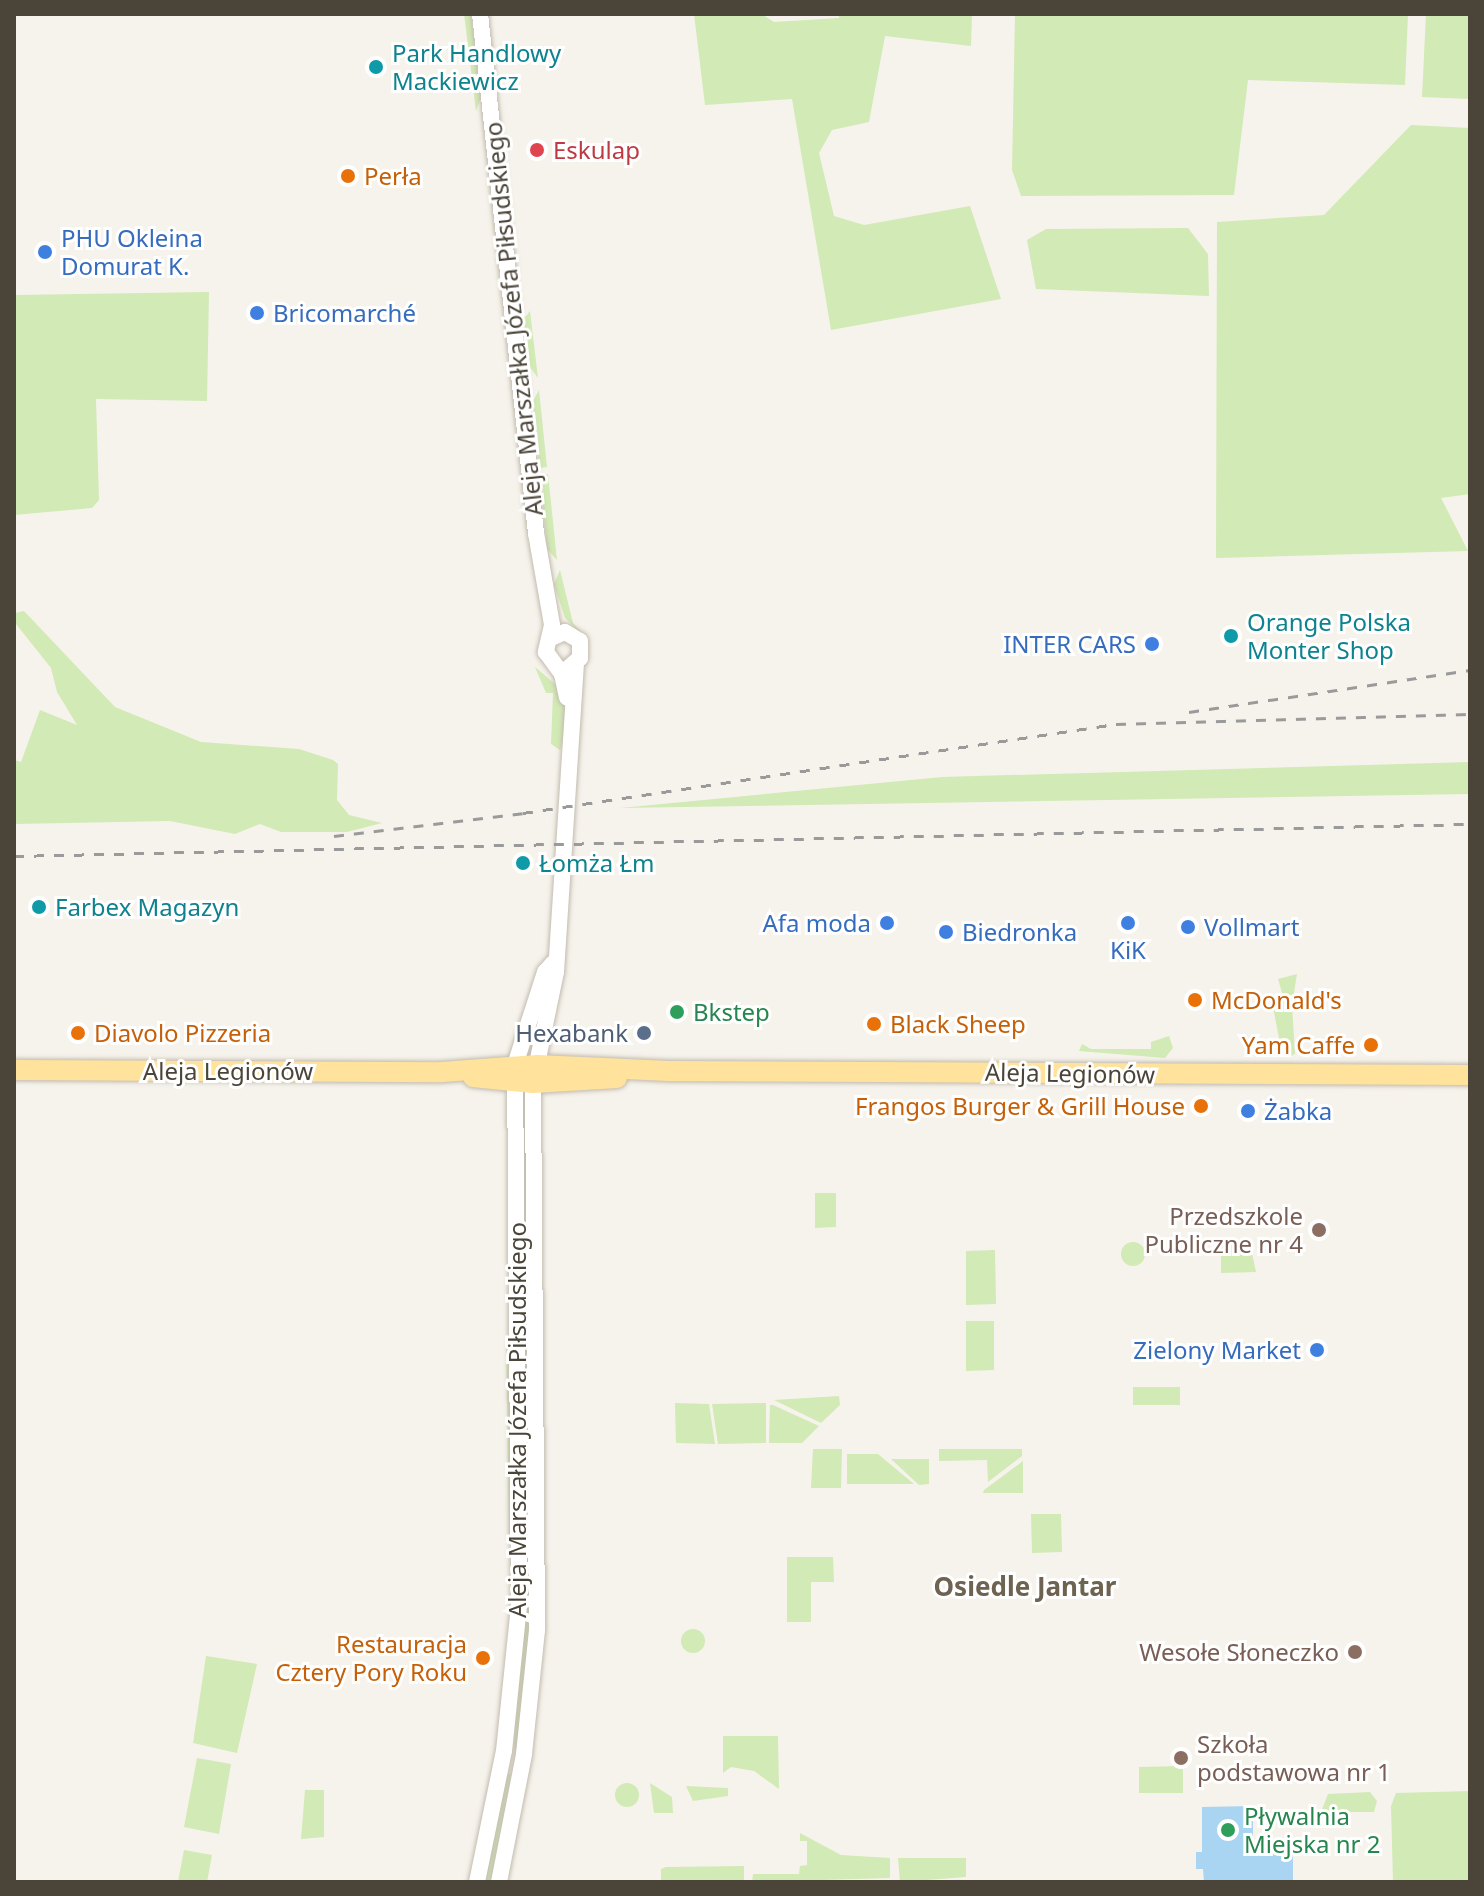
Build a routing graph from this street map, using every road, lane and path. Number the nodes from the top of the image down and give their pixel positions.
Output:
1 (480, 14) edge
2 (543, 575) junction
3 (570, 633) junction
4 (549, 639) junction
5 (576, 663) junction
6 (557, 667) junction
7 (574, 717) junction
8 (553, 963) junction
9 (14, 1070) edge
10 (525, 1074) junction
11 (1470, 1075) edge
12 (477, 1882) edge
13 (499, 1882) edge

1 - 2 street, Aleja Marszałka Józefa Piłsudskiego
2 - 3 street, Aleja Marszałka Józefa Piłsudskiego
2 - 4 street, Aleja Marszałka Józefa Piłsudskiego
3 - 4 street
3 - 5 street, Aleja Marszałka Józefa Piłsudskiego
4 - 6 street, Aleja Marszałka Józefa Piłsudskiego
5 - 6 street
5 - 7 street, Aleja Marszałka Józefa Piłsudskiego
6 - 7 street, Aleja Marszałka Józefa Piłsudskiego
7 - 8 street, Aleja Marszałka Józefa Piłsudskiego
8 - 10 street, Aleja Marszałka Józefa Piłsudskiego
8 - 10 street, Aleja Marszałka Józefa Piłsudskiego
9 - 10 main road, Aleja Legionów
10 - 11 main road, Aleja Legionów
10 - 12 street, Aleja Marszałka Józefa Piłsudskiego
10 - 13 street, Aleja Marszałka Józefa Piłsudskiego

